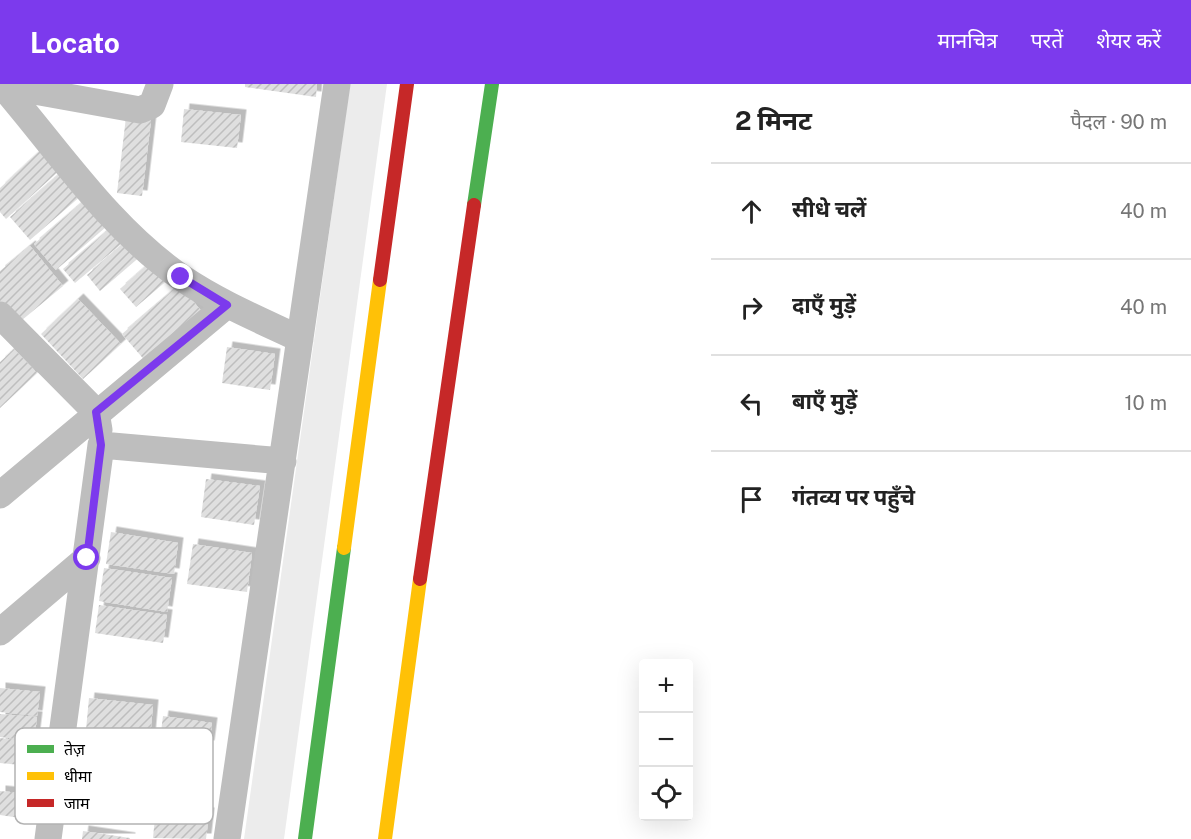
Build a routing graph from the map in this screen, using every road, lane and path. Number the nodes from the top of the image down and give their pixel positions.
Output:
1 (1, 84) edge
2 (160, 84) edge
3 (338, 84) edge
4 (407, 84) edge
5 (492, 84) edge
6 (227, 305) junction
7 (0, 315) edge
8 (300, 339) junction
9 (96, 412) junction
10 (101, 445) junction
11 (282, 461) junction
12 (0, 495) edge
13 (87, 558) junction
14 (0, 633) edge
15 (63, 728) edge
16 (50, 824) edge
17 (48, 839) edge
18 (228, 839) edge
19 (305, 839) edge
20 (385, 839) edge

1 - 2 street
1 - 6 street
3 - 8 street
4 - 19 street
5 - 20 street
6 - 8 street
6 - 9 street
7 - 9 street
8 - 11 street
9 - 10 street
9 - 12 street
10 - 11 street
10 - 13 street
11 - 18 street
13 - 14 street
13 - 15 street
16 - 17 street

